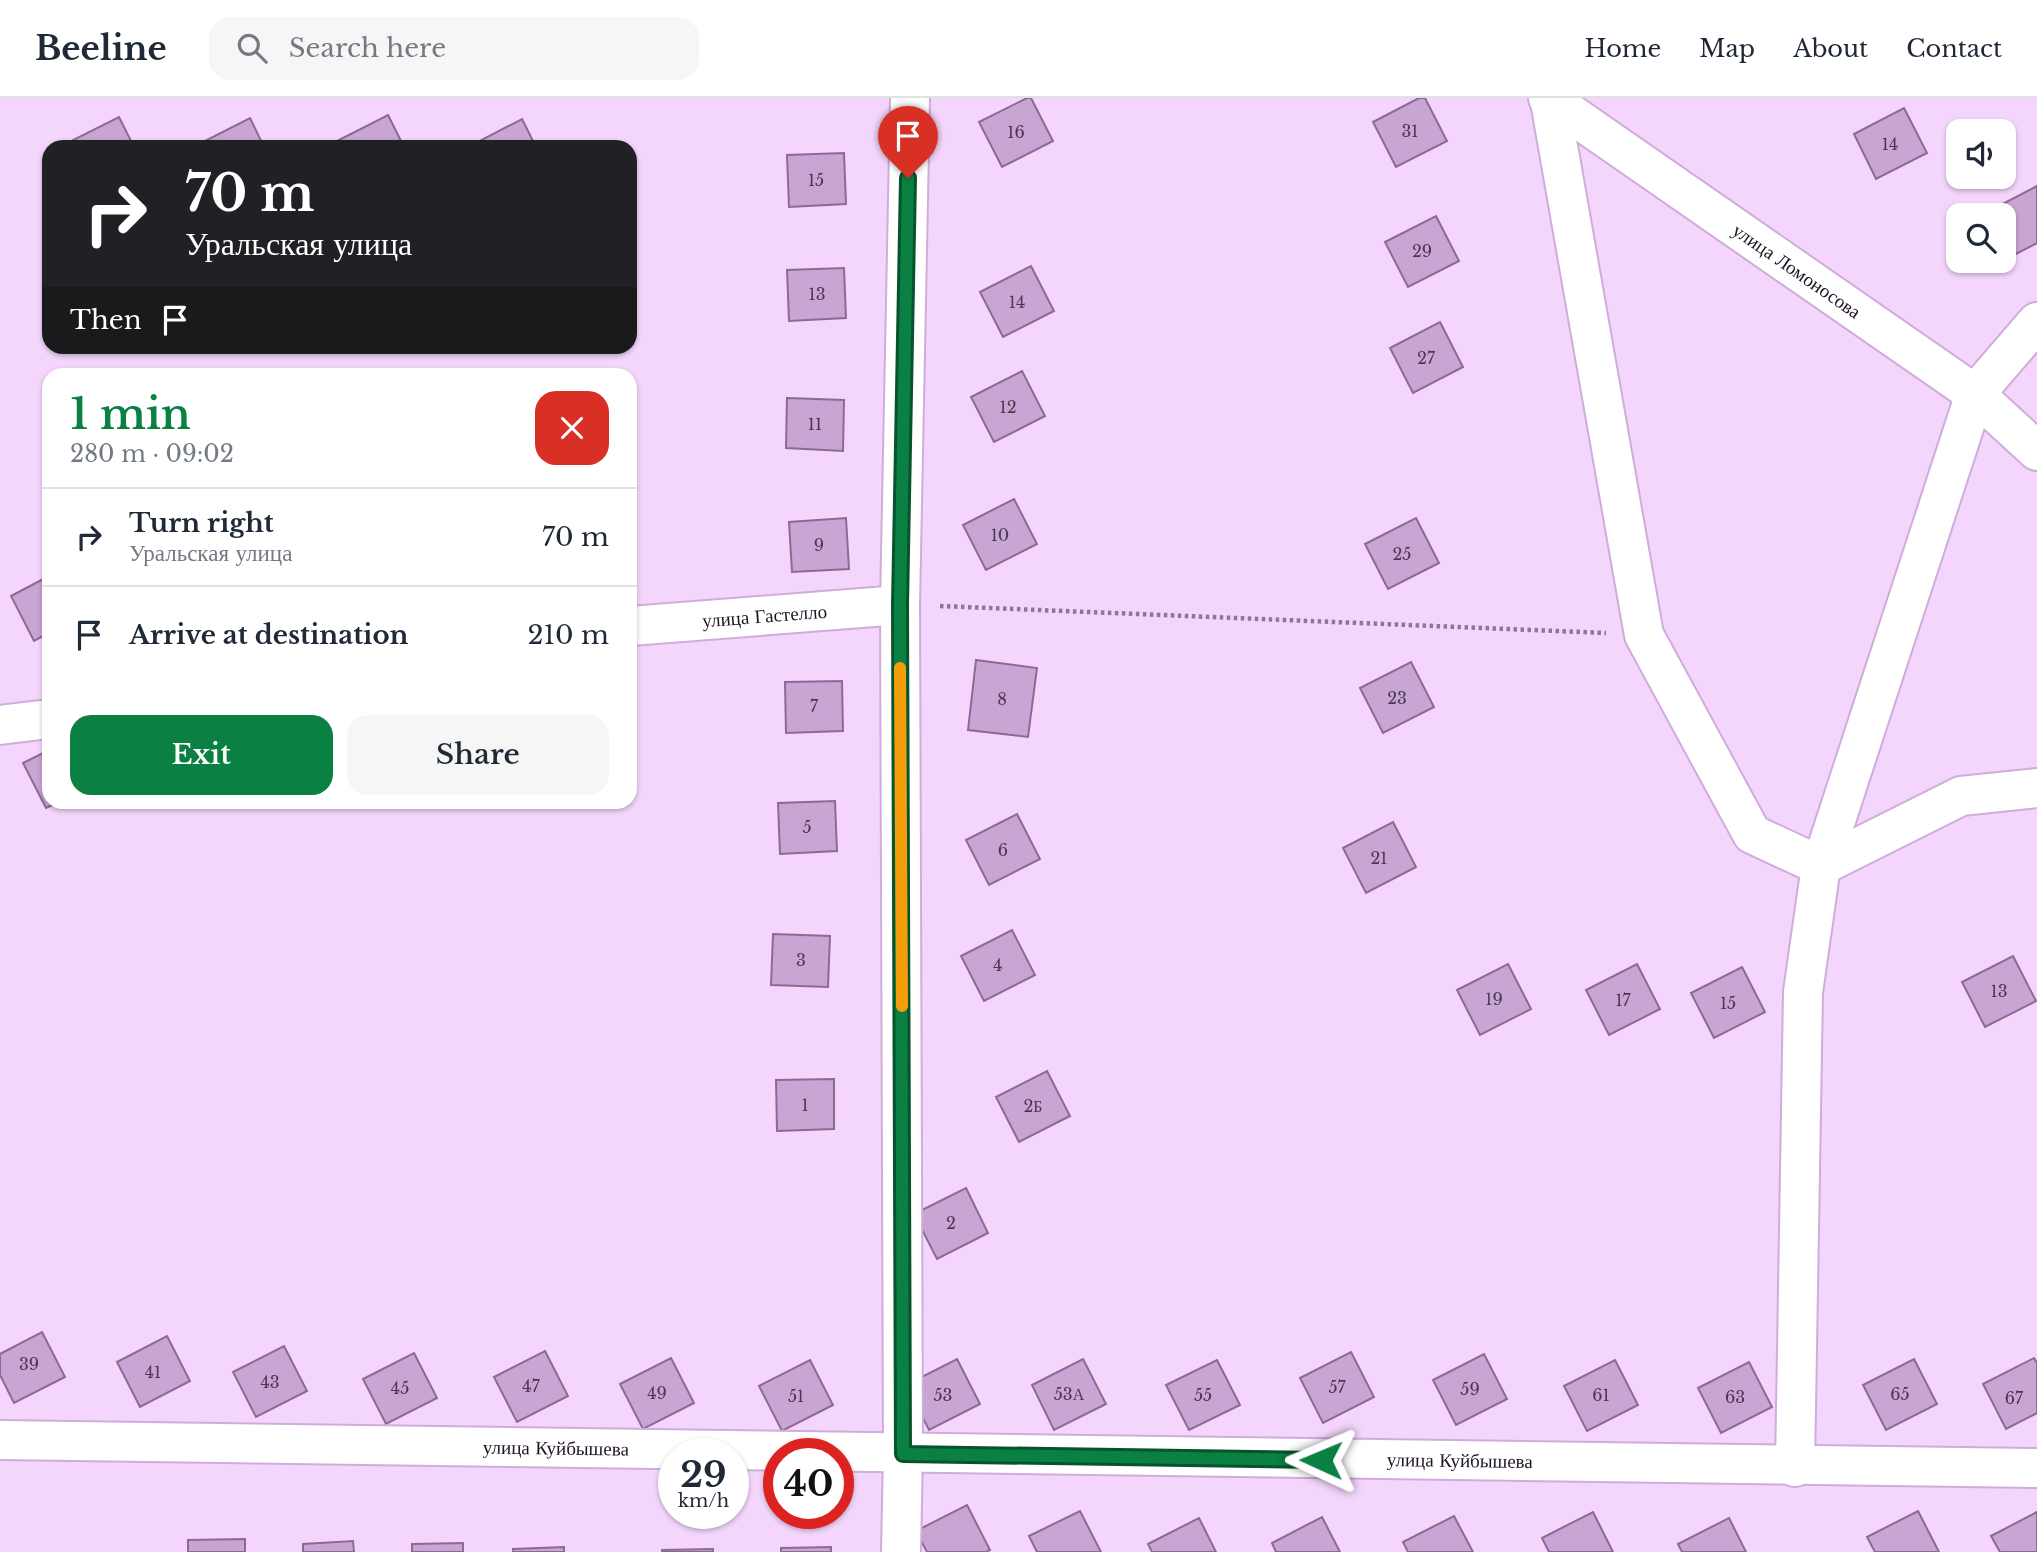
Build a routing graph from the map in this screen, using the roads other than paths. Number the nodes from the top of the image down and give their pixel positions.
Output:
1 (910, 98) edge
2 (1549, 99) edge
3 (2037, 322) edge
4 (1975, 394) junction
5 (2037, 451) edge
6 (900, 605) junction
7 (637, 625) edge
8 (42, 720) edge
9 (0, 725) edge
10 (2037, 788) edge
11 (1821, 866) junction
12 (0, 1440) edge
13 (903, 1454) junction
14 (1795, 1466) junction
15 (2037, 1468) edge
16 (901, 1552) edge

1 - 6 street
2 - 4 street, улица Ломоносова
2 - 11 street
3 - 4 street
4 - 5 street, улица Ломоносова
4 - 11 street
6 - 7 street, улица Гастелло
6 - 13 street
8 - 9 street
10 - 11 street
11 - 14 street
12 - 13 street, улица Куйбышева
13 - 14 street, улица Куйбышева
13 - 16 street
14 - 15 street, улица Куйбышева

